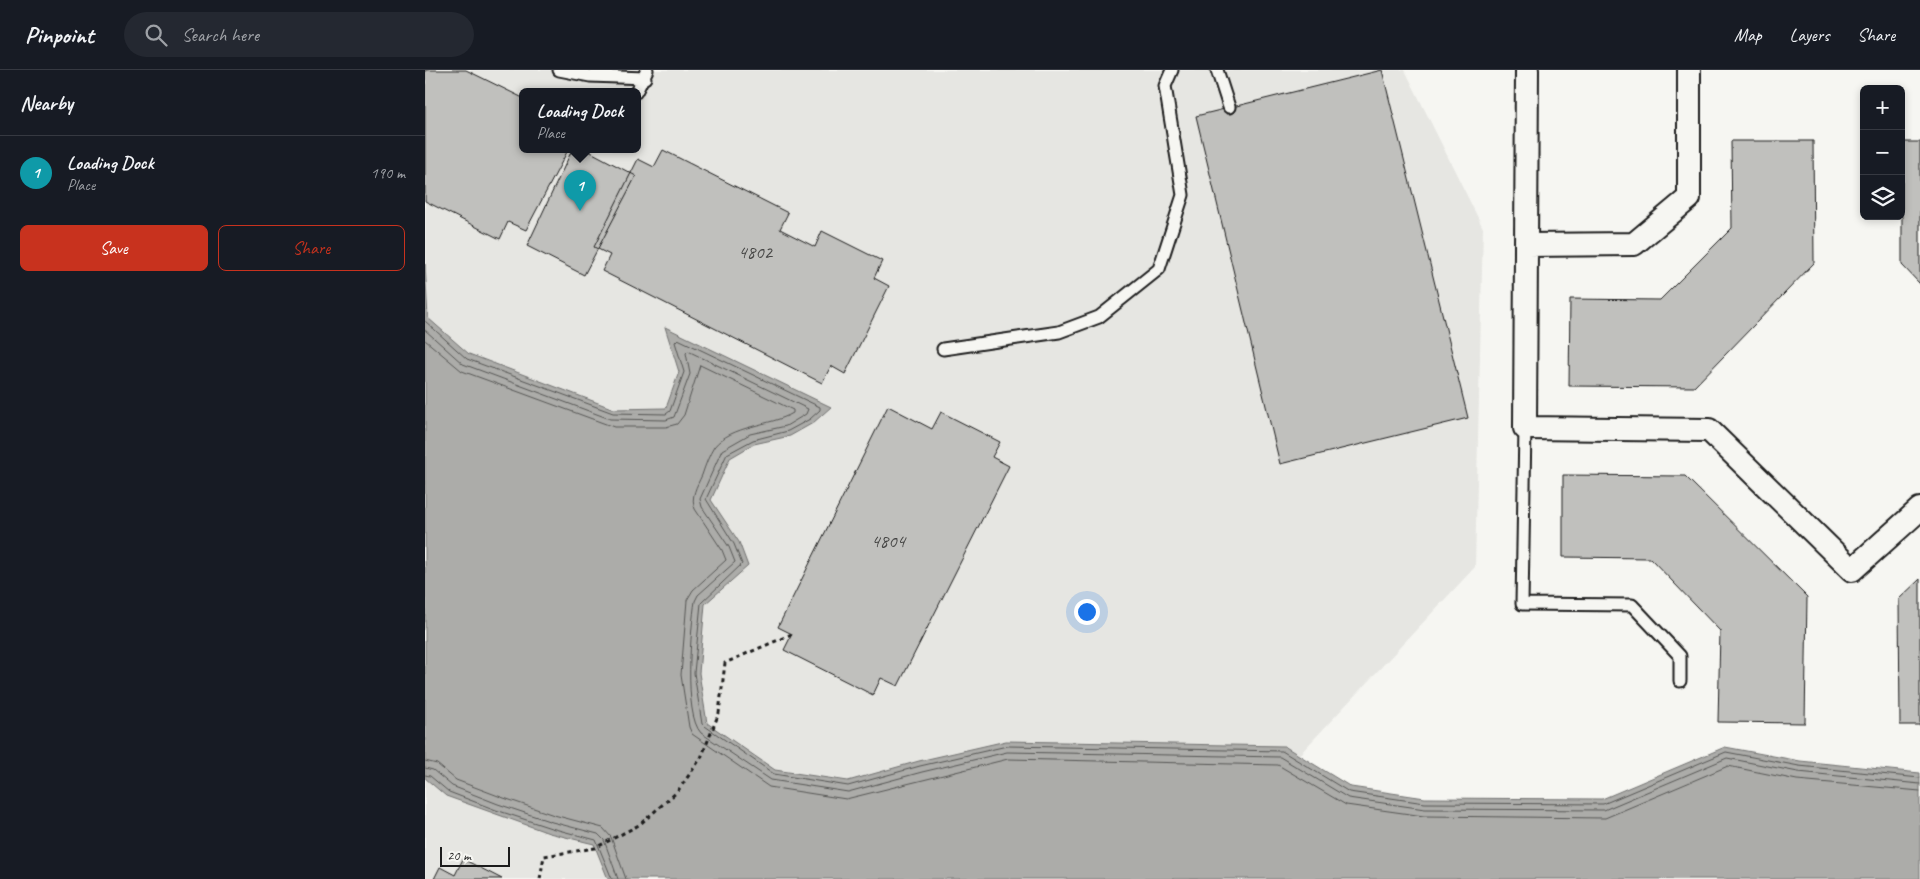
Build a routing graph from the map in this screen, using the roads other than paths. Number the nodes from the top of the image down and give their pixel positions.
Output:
1 (559, 70) edge
2 (1172, 70) edge
3 (1217, 70) edge
4 (1527, 70) edge
5 (1689, 70) edge
6 (646, 74) edge
7 (638, 88) edge
8 (1229, 107) dead end
9 (1526, 245) junction
10 (943, 348) dead end
11 (1525, 428) junction
12 (1920, 509) edge
13 (1680, 681) dead end

1 - 6 lane
2 - 10 lane
3 - 8 lane
4 - 9 street
5 - 9 street
6 - 7 lane
9 - 11 street
11 - 12 street
11 - 13 lane

